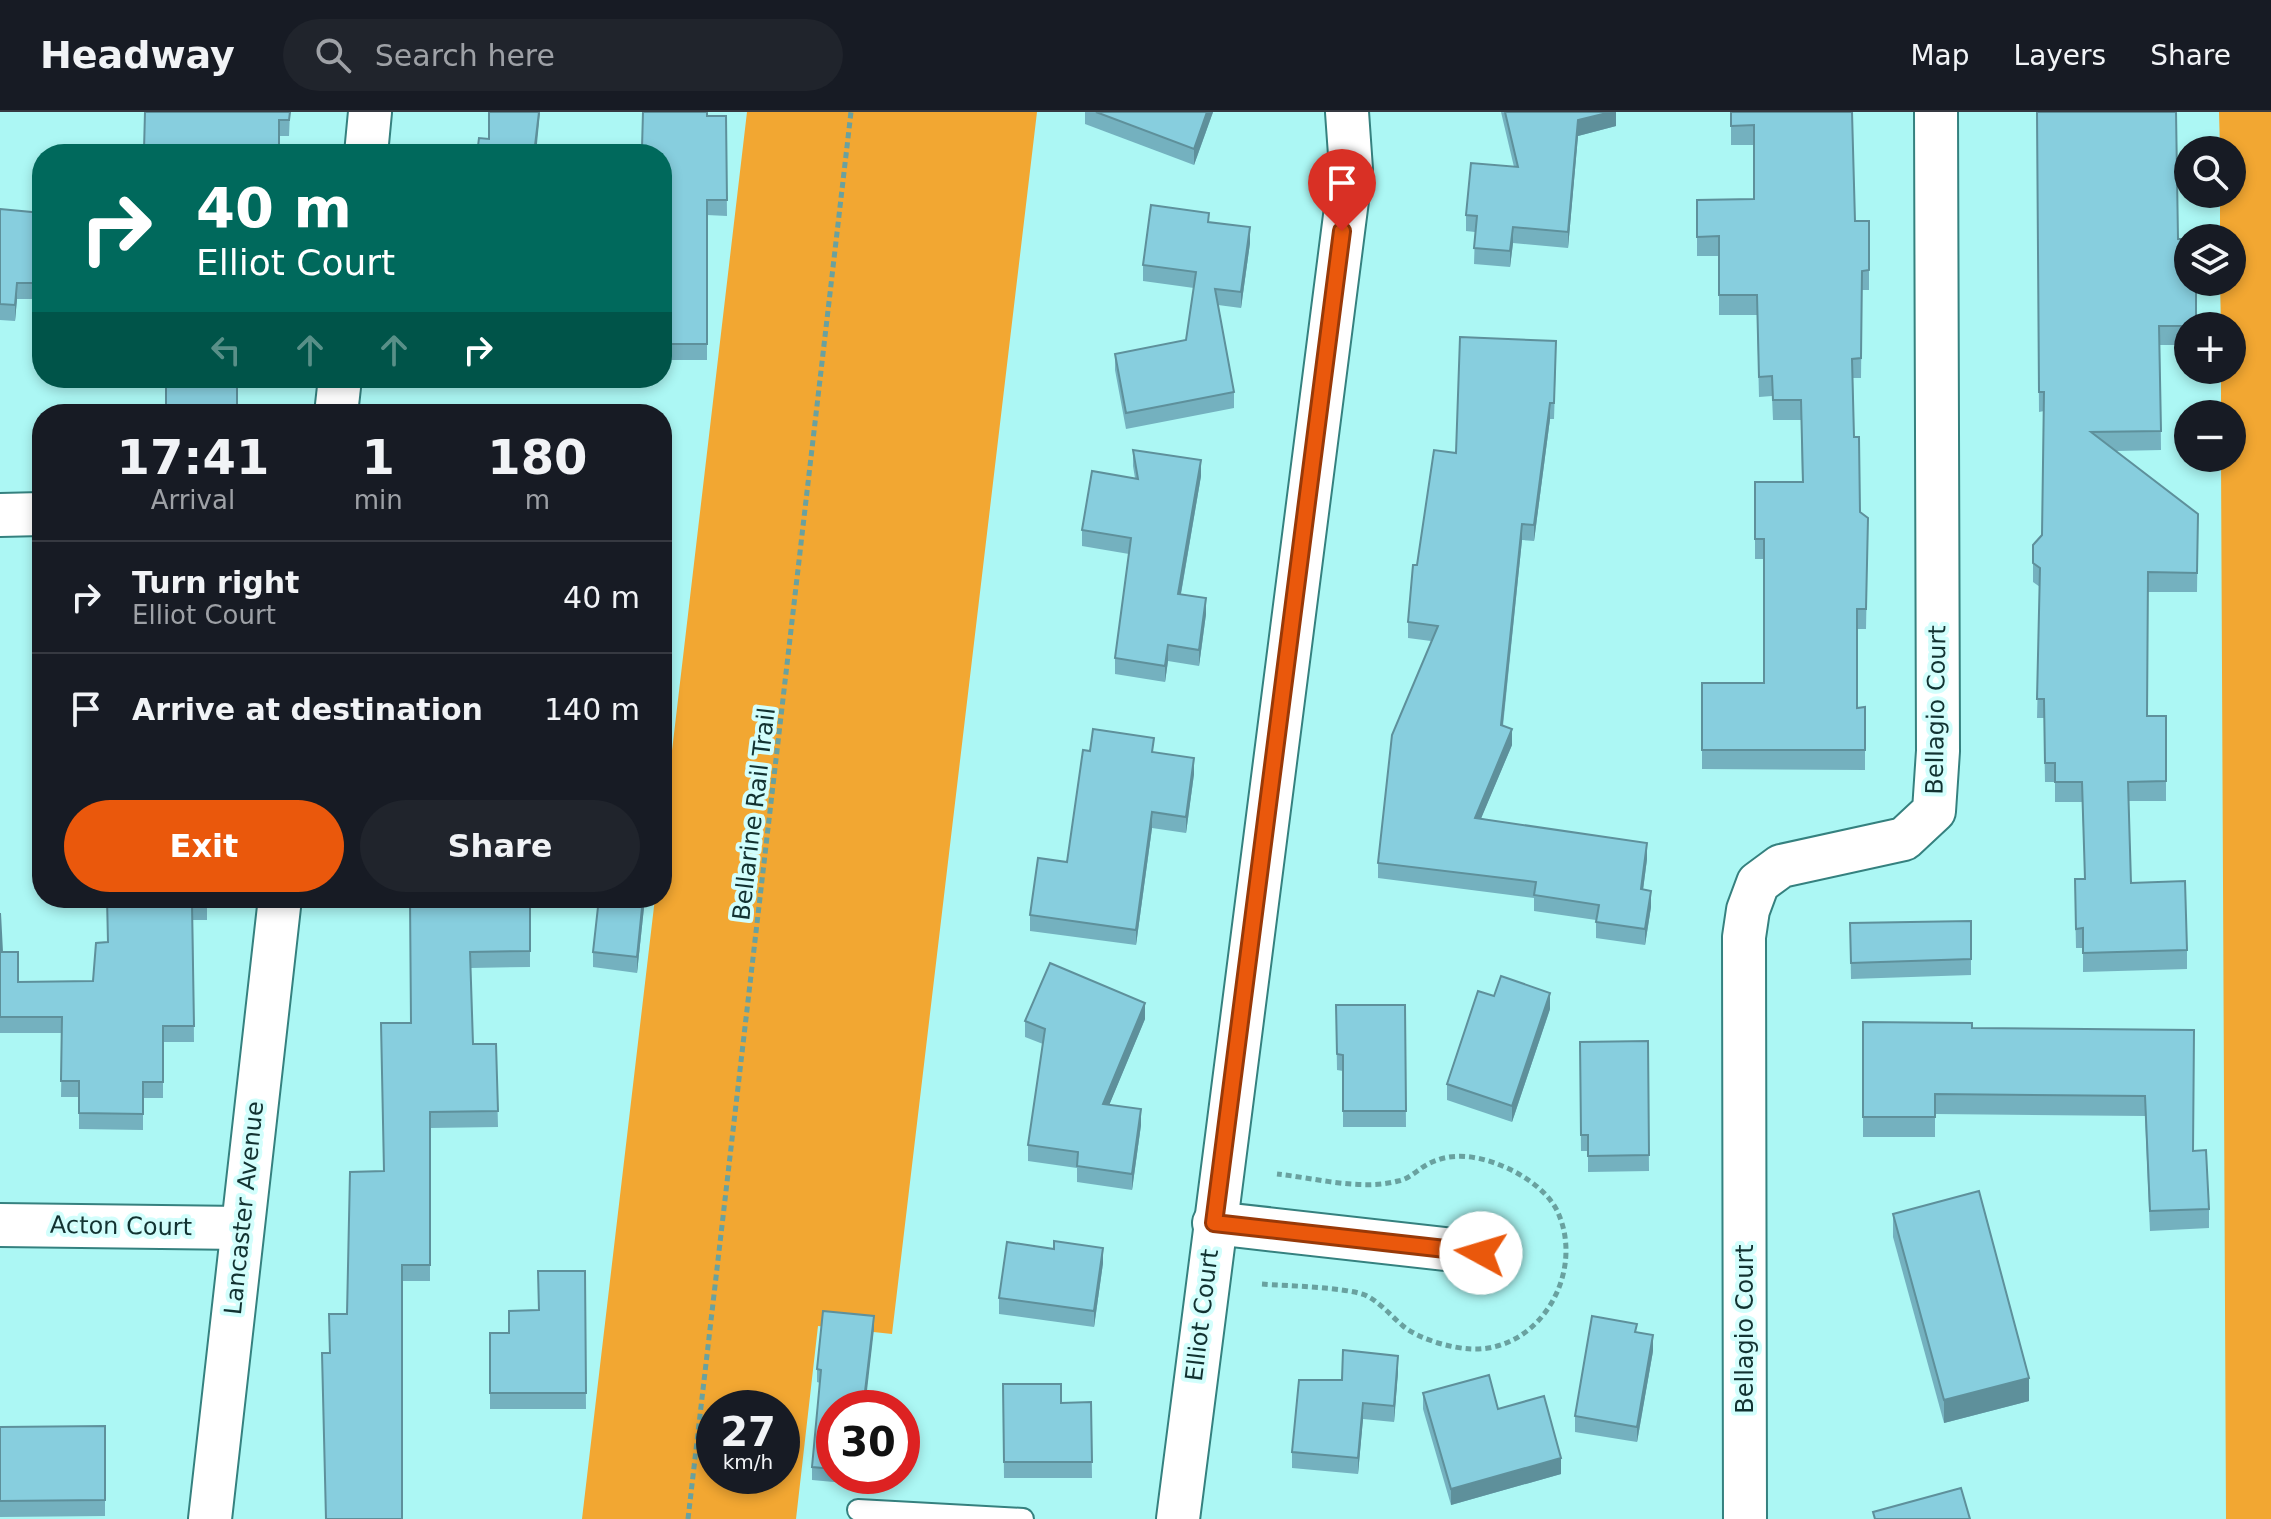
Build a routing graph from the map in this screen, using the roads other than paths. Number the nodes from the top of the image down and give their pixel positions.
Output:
1 (370, 112) edge
2 (1347, 112) edge
3 (1936, 112) edge
4 (367, 144) edge
5 (32, 514) edge
6 (0, 515) edge
7 (279, 908) edge
8 (1214, 1223) junction
9 (0, 1225) edge
10 (242, 1228) junction
11 (1481, 1253) dead end
12 (858, 1510) dead end
13 (210, 1519) edge
14 (1023, 1519) edge
15 (1178, 1519) edge
16 (1745, 1519) edge

1 - 4 street
2 - 8 street, Elliot Court
3 - 16 street, Bellagio Court
5 - 6 street
7 - 10 street, Lancaster Avenue
8 - 11 street
8 - 15 street, Elliot Court
9 - 10 street, Acton Court
10 - 13 street, Lancaster Avenue
12 - 14 lane

